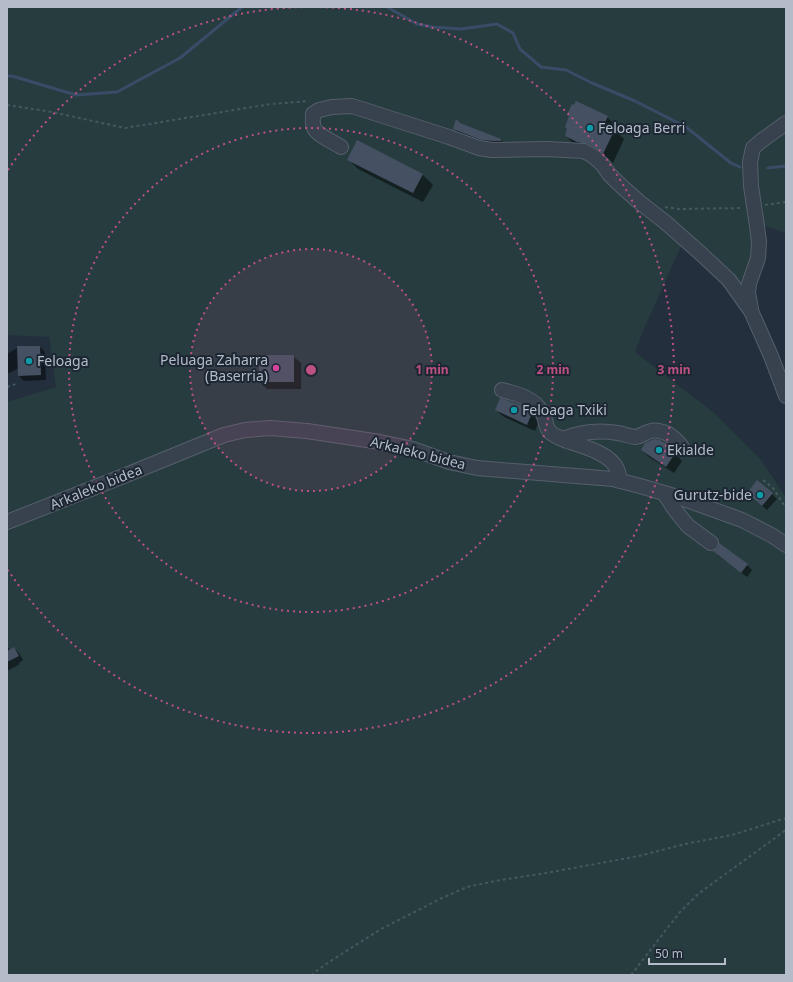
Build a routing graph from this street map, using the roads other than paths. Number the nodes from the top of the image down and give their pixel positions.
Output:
1 (786, 123) edge
2 (341, 147) dead end
3 (751, 311) junction
4 (502, 390) dead end
5 (786, 396) edge
6 (563, 439) junction
7 (682, 447) dead end
8 (620, 481) junction
9 (664, 493) junction
10 (7, 522) edge
11 (711, 543) dead end
12 (786, 545) edge

1 - 3 street
2 - 3 street
3 - 5 street
4 - 6 street
6 - 7 street
6 - 8 street
8 - 9 street, Arkaleko bidea
8 - 10 street, Arkaleko bidea
9 - 11 street
9 - 12 street, Arkaleko bidea

